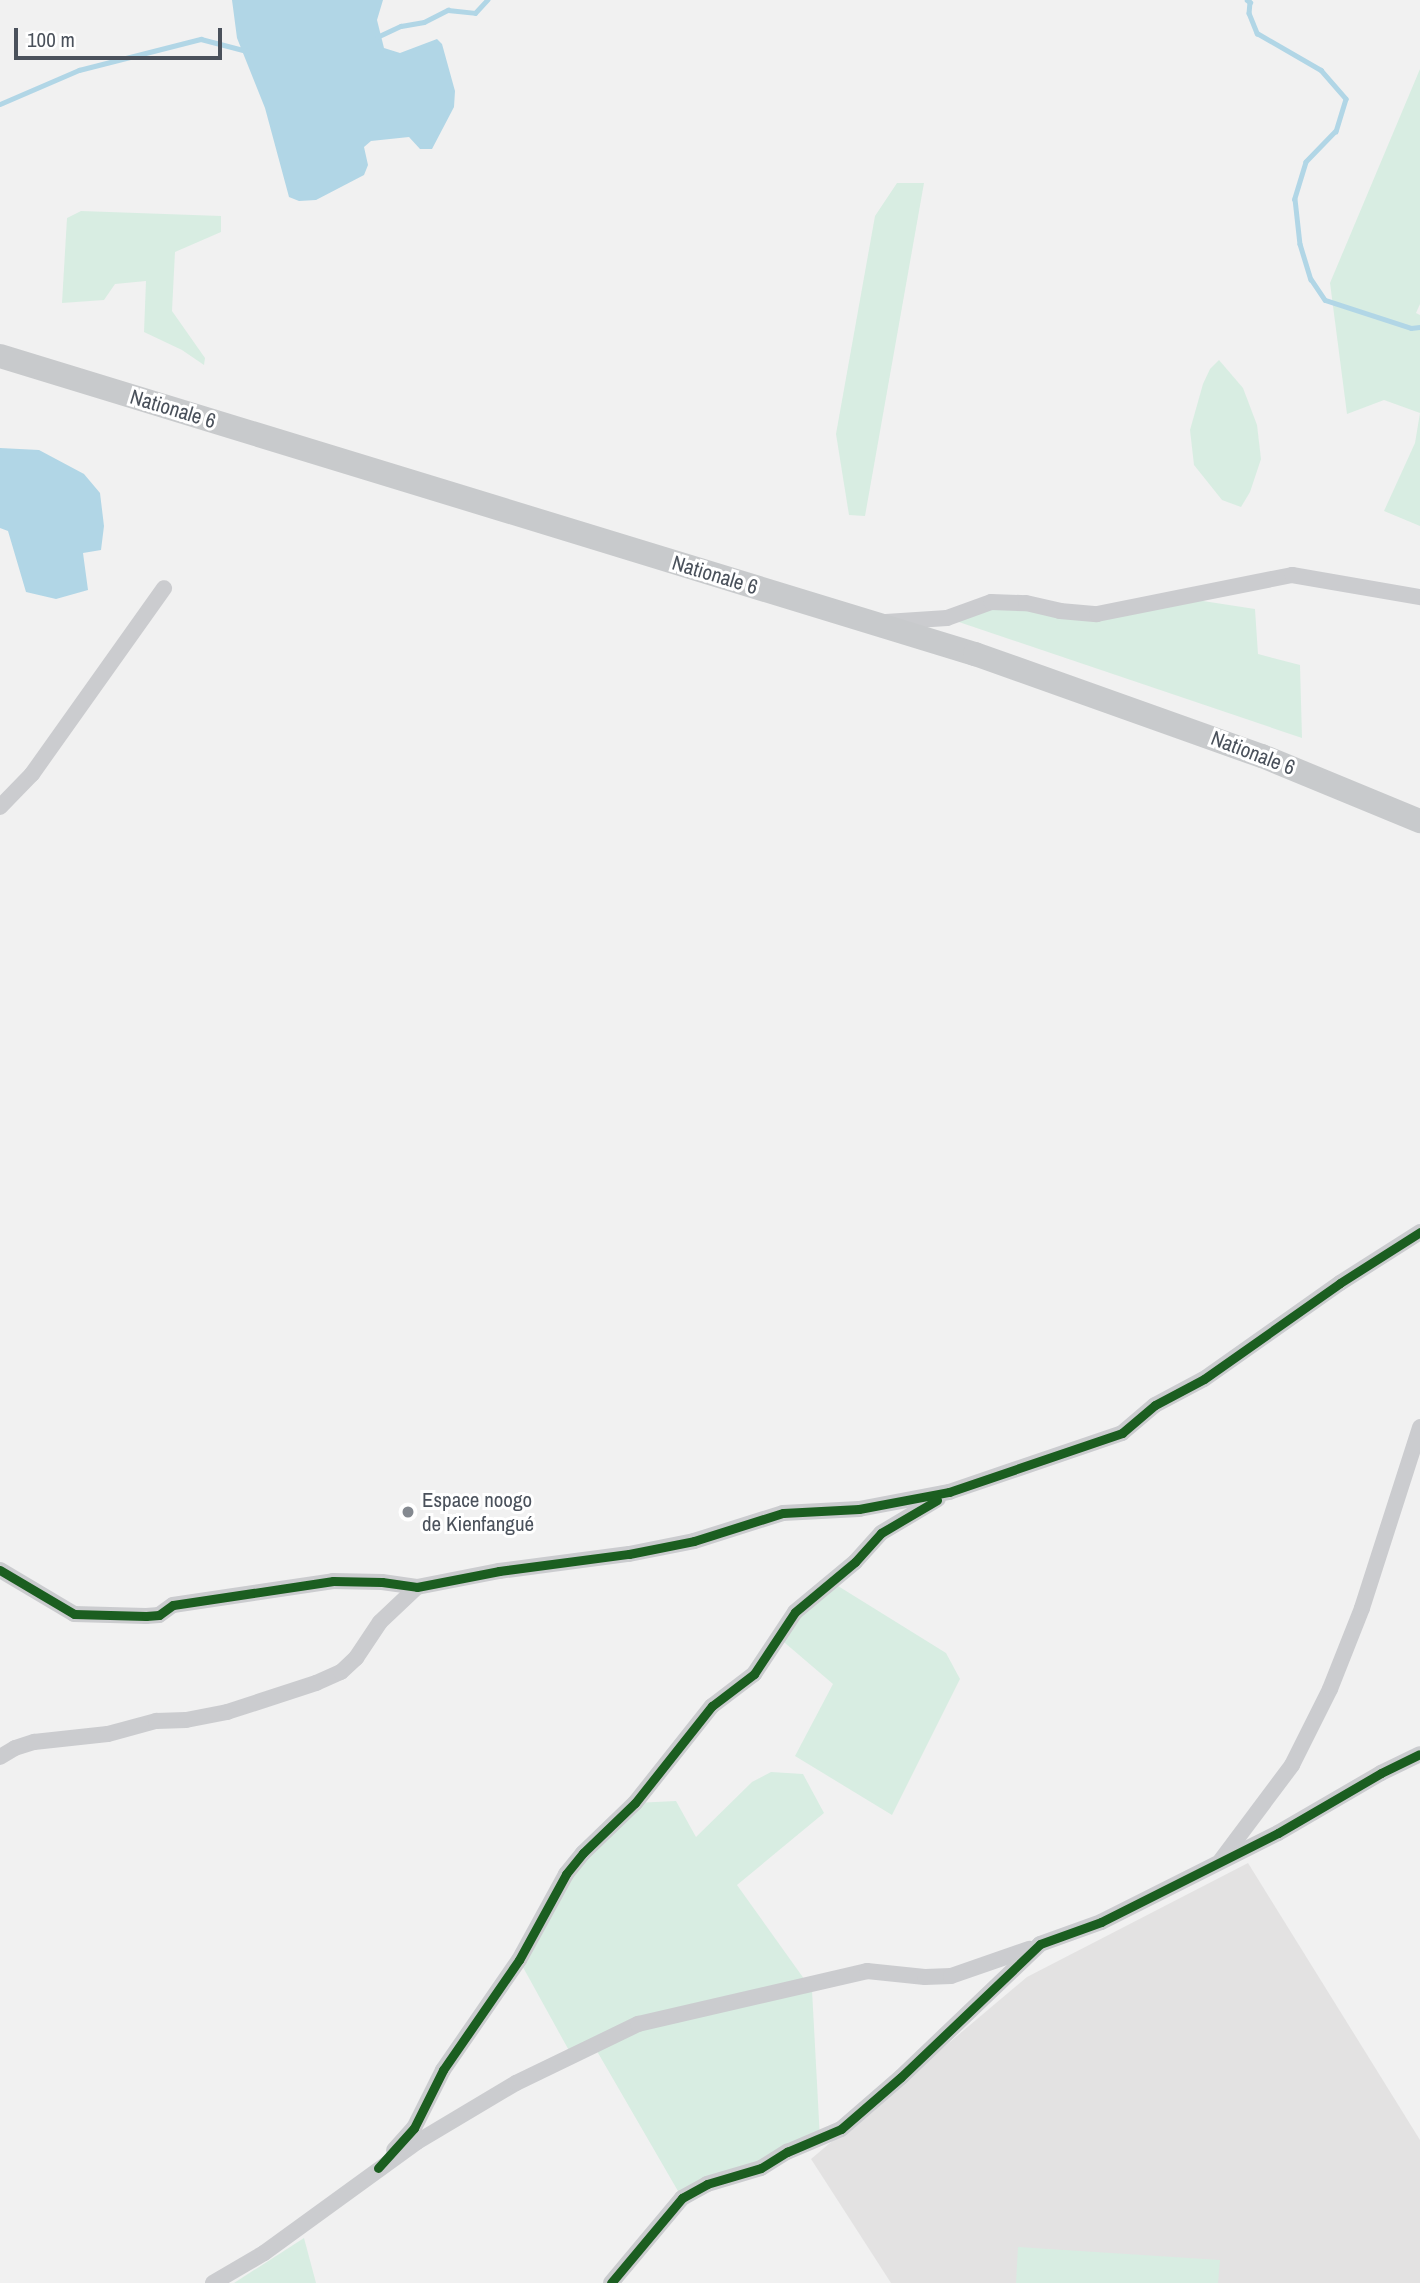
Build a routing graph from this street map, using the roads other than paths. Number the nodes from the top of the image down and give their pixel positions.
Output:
1 (0, 356) edge
2 (164, 588) dead end
3 (1420, 597) edge
4 (871, 623) junction
5 (0, 807) edge
6 (1420, 821) edge
7 (1420, 1232) edge
8 (1420, 1427) edge
9 (949, 1492) junction
10 (0, 1570) edge
11 (417, 1587) junction
12 (1420, 1754) edge
13 (0, 1757) edge
14 (1220, 1862) junction
15 (1041, 1944) junction
16 (378, 2168) junction
17 (213, 2283) edge
18 (611, 2283) edge

1 - 4 main road, Nationale 6
2 - 5 street
3 - 4 street
4 - 6 main road, Nationale 6
7 - 9 street
8 - 14 street
9 - 11 street
9 - 16 street
10 - 11 street
11 - 13 street
12 - 14 street
14 - 15 street
15 - 16 street
15 - 18 street
16 - 17 street

